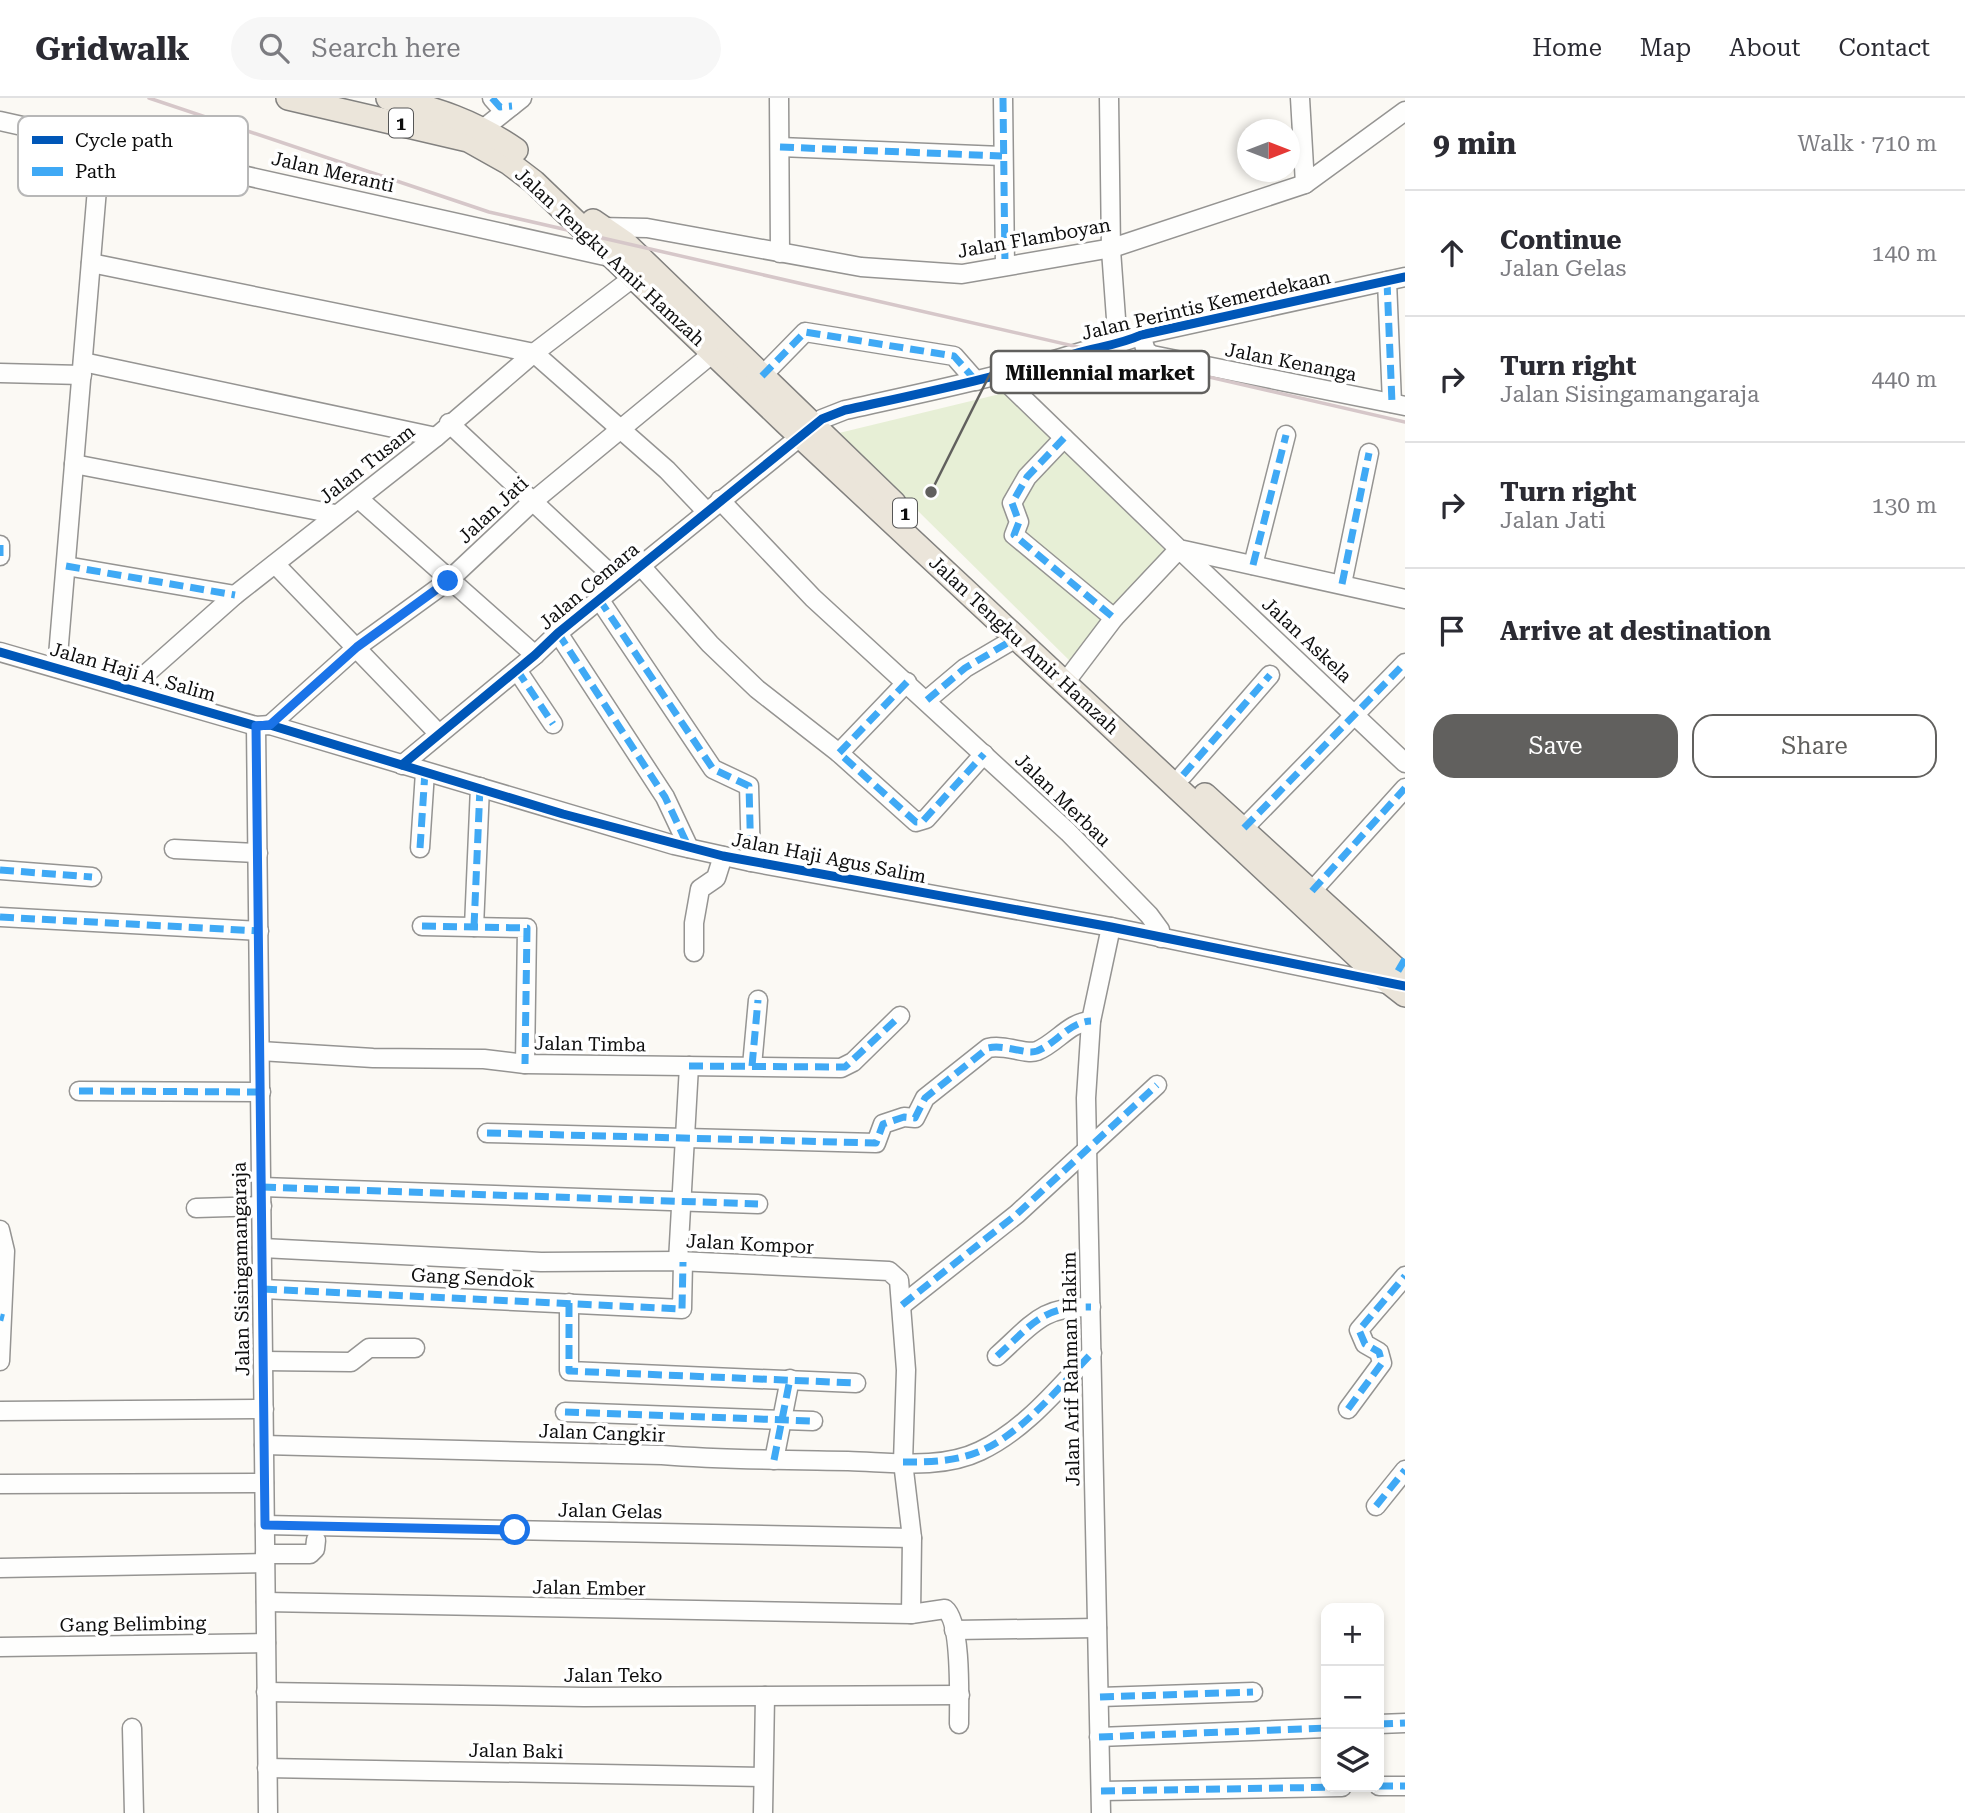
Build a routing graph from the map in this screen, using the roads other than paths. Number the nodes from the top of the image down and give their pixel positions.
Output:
1 (288, 98) edge
2 (388, 98) edge
3 (492, 98) edge
4 (779, 98) edge
5 (1003, 98) edge
6 (1109, 98) edge
7 (1300, 98) edge
8 (517, 102) edge
9 (1405, 111) edge
10 (0, 121) edge
11 (18, 125) edge
12 (476, 134) junction
13 (780, 147) junction
14 (1002, 156) junction
15 (248, 175) edge
16 (1305, 184) junction
17 (96, 196) edge
18 (599, 227) junction
19 (1112, 248) junction
20 (780, 253) junction
21 (614, 258) junction
22 (91, 263) junction
23 (1005, 266) junction
24 (634, 277) junction
25 (1405, 277) edge
26 (1387, 281) junction
27 (1141, 335) junction
28 (1118, 346) junction
29 (534, 353) junction
30 (713, 353) junction
31 (82, 368) junction
32 (0, 373) edge
33 (762, 376) junction
34 (1000, 376) junction
35 (976, 382) junction
36 (1398, 405) edge
37 (443, 430) junction
38 (620, 430) junction
39 (807, 431) junction
40 (1286, 435) dead end
41 (1064, 438) junction
42 (1368, 453) dead end
43 (74, 464) junction
44 (359, 499) junction
45 (531, 503) junction
46 (713, 505) junction
47 (335, 514) junction
48 (0, 545) edge
49 (1180, 549) junction
50 (0, 556) edge
51 (275, 564) junction
52 (640, 565) junction
53 (1253, 565) junction
54 (66, 566) junction
55 (448, 581) junction
56 (620, 582) junction
57 (1342, 584) junction
58 (235, 595) junction
59 (599, 599) junction
60 (1405, 599) edge
61 (1114, 618) junction
62 (558, 633) junction
63 (1016, 638) junction
64 (357, 647) junction
65 (0, 652) edge
66 (535, 655) junction
67 (1405, 663) edge
68 (57, 668) junction
69 (517, 670) junction
70 (1270, 675) dead end
71 (1068, 678) junction
72 (906, 682) junction
73 (129, 689) junction
74 (927, 700) junction
75 (1356, 714) junction
76 (553, 724) dead end
77 (263, 725) junction
78 (439, 734) junction
79 (839, 753) junction
80 (984, 754) junction
81 (1405, 763) edge
82 (402, 765) junction
83 (425, 772) junction
84 (1182, 775) junction
85 (480, 787) junction
86 (1405, 788) edge
87 (1244, 828) junction
88 (420, 848) dead end
89 (689, 848) junction
90 (174, 849) dead end
91 (258, 853) junction
92 (723, 856) junction
93 (751, 862) junction
94 (0, 870) edge
95 (92, 877) dead end
96 (1311, 891) junction
97 (0, 917) edge
98 (422, 926) dead end
99 (1111, 927) junction
100 (474, 928) junction
101 (259, 931) junction
102 (1161, 938) junction
103 (694, 952) dead end
104 (1401, 980) edge
105 (758, 1000) dead end
106 (900, 1016) dead end
107 (1091, 1021) junction
108 (260, 1051) junction
109 (525, 1064) junction
110 (689, 1066) junction
111 (752, 1066) junction
112 (1157, 1085) dead end
113 (79, 1091) dead end
114 (261, 1092) junction
115 (487, 1133) dead end
116 (684, 1140) junction
117 (1087, 1146) junction
118 (262, 1187) junction
119 (680, 1200) junction
120 (758, 1204) dead end
121 (262, 1206) junction
122 (196, 1208) dead end
123 (0, 1230) edge
124 (262, 1248) junction
125 (681, 1262) junction
126 (1402, 1283) edge
127 (262, 1289) junction
128 (569, 1303) junction
129 (902, 1305) junction
130 (1091, 1307) junction
131 (2, 1317) edge
132 (415, 1348) dead end
133 (1092, 1353) junction
134 (997, 1356) dead end
135 (0, 1361) edge
136 (263, 1361) junction
137 (790, 1379) junction
138 (856, 1383) dead end
139 (264, 1409) junction
140 (1348, 1409) dead end
141 (0, 1411) edge
142 (565, 1412) dead end
143 (782, 1420) junction
144 (813, 1421) dead end
145 (264, 1445) junction
146 (774, 1460) junction
147 (903, 1462) junction
148 (1405, 1470) edge
149 (264, 1483) junction
150 (0, 1484) edge
151 (1376, 1506) dead end
152 (265, 1525) junction
153 (912, 1538) junction
154 (316, 1540) dead end
155 (265, 1558) junction
156 (0, 1567) edge
157 (266, 1601) junction
158 (911, 1614) junction
159 (1097, 1628) junction
160 (954, 1630) junction
161 (266, 1643) junction
162 (0, 1647) edge
163 (266, 1692) junction
164 (1253, 1692) dead end
165 (960, 1695) junction
166 (765, 1696) junction
167 (1100, 1697) junction
168 (1405, 1723) edge
169 (959, 1724) dead end
170 (1384, 1724) edge
171 (132, 1728) dead end
172 (1321, 1728) edge
173 (1099, 1737) junction
174 (267, 1768) junction
175 (763, 1777) junction
176 (1384, 1786) edge
177 (1405, 1786) edge
178 (1321, 1787) edge
179 (1101, 1791) junction
180 (134, 1813) edge
181 (268, 1813) edge
182 (763, 1813) edge
183 (1101, 1813) edge

1 - 12 main road, Jalan Tengku Amir Hamzah / 1
2 - 12 main road, Jalan Tengku Amir Hamzah / 1
3 - 8 street
4 - 13 street
5 - 14 street
6 - 19 street
7 - 16 street
8 - 12 street
9 - 16 street, Jalan Flamboyan
10 - 11 street, Jalan Meranti
12 - 18 main road, Jalan Tengku Amir Hamzah / 1
12 - 21 main road, Jalan Tengku Amir Hamzah / 1
13 - 14 street
13 - 20 street
14 - 23 street
15 - 21 street, Jalan Meranti
16 - 19 street, Jalan Flamboyan
17 - 22 street
18 - 20 street, Jalan Flamboyan
18 - 33 main road, Jalan Tengku Amir Hamzah / 1
19 - 23 street, Jalan Flamboyan
19 - 28 street
20 - 23 street, Jalan Flamboyan
21 - 24 main road, Jalan Tengku Amir Hamzah / 1
22 - 29 street
22 - 31 street
24 - 29 street, Jalan Tusam
24 - 30 main road, Jalan Tengku Amir Hamzah / 1
25 - 26 street, Jalan Perintis Kemerdekaan
26 - 27 street, Jalan Perintis Kemerdekaan
26 - 36 street
27 - 28 street, Jalan Perintis Kemerdekaan
27 - 36 street, Jalan Kenanga
28 - 34 street, Jalan Perintis Kemerdekaan
29 - 37 street, Jalan Tusam
29 - 38 street, Jalan Merbau
30 - 38 street, Jalan Jati
30 - 39 main road, Jalan Tengku Amir Hamzah / 1
31 - 32 street
31 - 37 street
31 - 43 street
33 - 35 street
33 - 39 main road, Jalan Tengku Amir Hamzah / 1
34 - 35 street, Jalan Perintis Kemerdekaan
34 - 41 street, Jalan Askela
35 - 39 street, Jalan Perintis Kemerdekaan
37 - 44 street, Jalan Tusam
37 - 45 street
38 - 45 street, Jalan Jati
38 - 46 street, Jalan Merbau
39 - 46 street, Jalan Cemara
39 - 63 main road, Jalan Tengku Amir Hamzah / 1
39 - 71 main road, Jalan Tengku Amir Hamzah / 1
40 - 53 street
41 - 49 street, Jalan Askela
41 - 61 street
42 - 57 street
43 - 47 street
43 - 54 street
44 - 47 street, Jalan Tusam
44 - 55 street
45 - 55 street, Jalan Jati
45 - 56 street
46 - 52 street, Jalan Cemara
46 - 72 street, Jalan Merbau
47 - 51 street, Jalan Tusam
48 - 50 street
49 - 53 street, Jalan Askela
49 - 61 street
49 - 75 street, Jalan Askela
51 - 58 street, Jalan Tusam
51 - 64 street
52 - 56 street, Jalan Cemara
52 - 79 street
53 - 57 street, Jalan Askela
54 - 58 street
54 - 68 street
55 - 64 street, Jalan Jati
55 - 66 street
56 - 59 street, Jalan Cemara
57 - 60 street, Jalan Askela
58 - 73 street, Jalan Tusam
59 - 62 street, Jalan Cemara
59 - 93 street
61 - 71 street
62 - 66 street, Jalan Cemara
62 - 89 street
63 - 71 main road, Jalan Tengku Amir Hamzah / 1
63 - 74 street
64 - 77 street, Jalan Jati
64 - 78 street
65 - 68 street, Jalan Haji A. Salim
66 - 69 street, Jalan Cemara
67 - 75 street
68 - 73 street, Jalan Haji A. Salim
69 - 76 street
69 - 78 street, Jalan Cemara
70 - 84 street
71 - 84 main road, Jalan Tengku Amir Hamzah / 1
71 - 104 main road, Jalan Tengku Amir Hamzah / 1
72 - 74 street, Jalan Merbau
72 - 79 street
73 - 77 street, Jalan Haji A. Salim
74 - 80 street, Jalan Merbau
75 - 81 street, Jalan Askela
75 - 87 street
77 - 82 street, Jalan Haji Agus Salim
77 - 91 street, Jalan Sisingamangaraja
78 - 82 street, Jalan Cemara
79 - 80 street
80 - 102 street, Jalan Merbau
82 - 83 street, Jalan Haji Agus Salim
83 - 85 street, Jalan Haji Agus Salim
83 - 88 street
84 - 87 main road, Jalan Tengku Amir Hamzah / 1
85 - 89 street, Jalan Haji Agus Salim
85 - 100 street
86 - 96 street
87 - 96 main road, Jalan Tengku Amir Hamzah / 1
89 - 92 street, Jalan Haji Agus Salim
90 - 91 street
91 - 101 street, Jalan Sisingamangaraja
92 - 93 street, Jalan Haji Agus Salim
92 - 103 street
93 - 99 street, Jalan Haji Agus Salim
94 - 95 street
96 - 104 main road, Jalan Tengku Amir Hamzah / 1
97 - 101 street
98 - 100 street
99 - 102 street, Jalan Haji Agus Salim
99 - 107 street, Jalan Arif Rahman Hakim
100 - 109 street
101 - 108 street, Jalan Sisingamangaraja
102 - 104 street, Jalan Haji Agus Salim
105 - 111 street
106 - 111 street, Jalan Timba
107 - 116 street
107 - 117 street, Jalan Arif Rahman Hakim
108 - 109 street, Jalan Timba
108 - 114 street, Jalan Sisingamangaraja
109 - 110 street, Jalan Timba
110 - 111 street, Jalan Timba
110 - 116 street
112 - 117 street
113 - 114 street
114 - 118 street, Jalan Sisingamangaraja
115 - 116 street
116 - 119 street
117 - 129 street
117 - 130 street, Jalan Arif Rahman Hakim
118 - 119 street
118 - 121 street, Jalan Sisingamangaraja
119 - 120 street
119 - 125 street
121 - 122 street
121 - 124 street, Jalan Sisingamangaraja
123 - 131 street
124 - 125 street, Jalan Kompor
124 - 127 street, Jalan Sisingamangaraja
125 - 128 street, Gang Sendok
125 - 129 street, Jalan Kompor
126 - 140 street
127 - 128 street, Gang Sendok
127 - 136 street, Jalan Sisingamangaraja
128 - 137 street
129 - 147 street, Jalan Kompor
130 - 133 street, Jalan Arif Rahman Hakim
130 - 134 street
131 - 135 street
132 - 136 street
133 - 147 street, Jalan Cangkir
133 - 159 street, Jalan Arif Rahman Hakim
136 - 139 street, Jalan Sisingamangaraja
137 - 138 street
137 - 143 street
139 - 141 street
139 - 145 street, Jalan Sisingamangaraja
142 - 143 street
143 - 144 street
143 - 146 street
145 - 146 street, Jalan Cangkir
145 - 149 street, Jalan Sisingamangaraja
146 - 147 street, Jalan Cangkir
147 - 153 street, Jalan Kompor
148 - 151 street
149 - 150 street
149 - 152 street, Jalan Sisingamangaraja
152 - 153 street, Jalan Gelas
152 - 155 street, Jalan Sisingamangaraja
153 - 158 street, Jalan Kompor
154 - 155 street
155 - 156 street
155 - 157 street, Jalan Sisingamangaraja
157 - 158 street, Jalan Ember
157 - 161 street, Jalan Sisingamangaraja
158 - 160 street, Jalan Ember
159 - 160 street
159 - 167 street, Jalan Arif Rahman Hakim
160 - 165 street
161 - 162 street, Gang Belimbing
161 - 163 street, Jalan Sisingamangaraja
163 - 166 street, Jalan Teko
163 - 174 street, Jalan Sisingamangaraja
164 - 167 street
165 - 166 street, Jalan Teko
165 - 169 street
166 - 175 street
167 - 173 street, Jalan Arif Rahman Hakim
168 - 170 street
171 - 180 street
172 - 173 street
173 - 179 street, Jalan Arif Rahman Hakim
174 - 175 street, Jalan Baki
174 - 181 street, Jalan Sisingamangaraja
175 - 182 street
176 - 177 street
178 - 179 street
179 - 183 street, Jalan Arif Rahman Hakim

